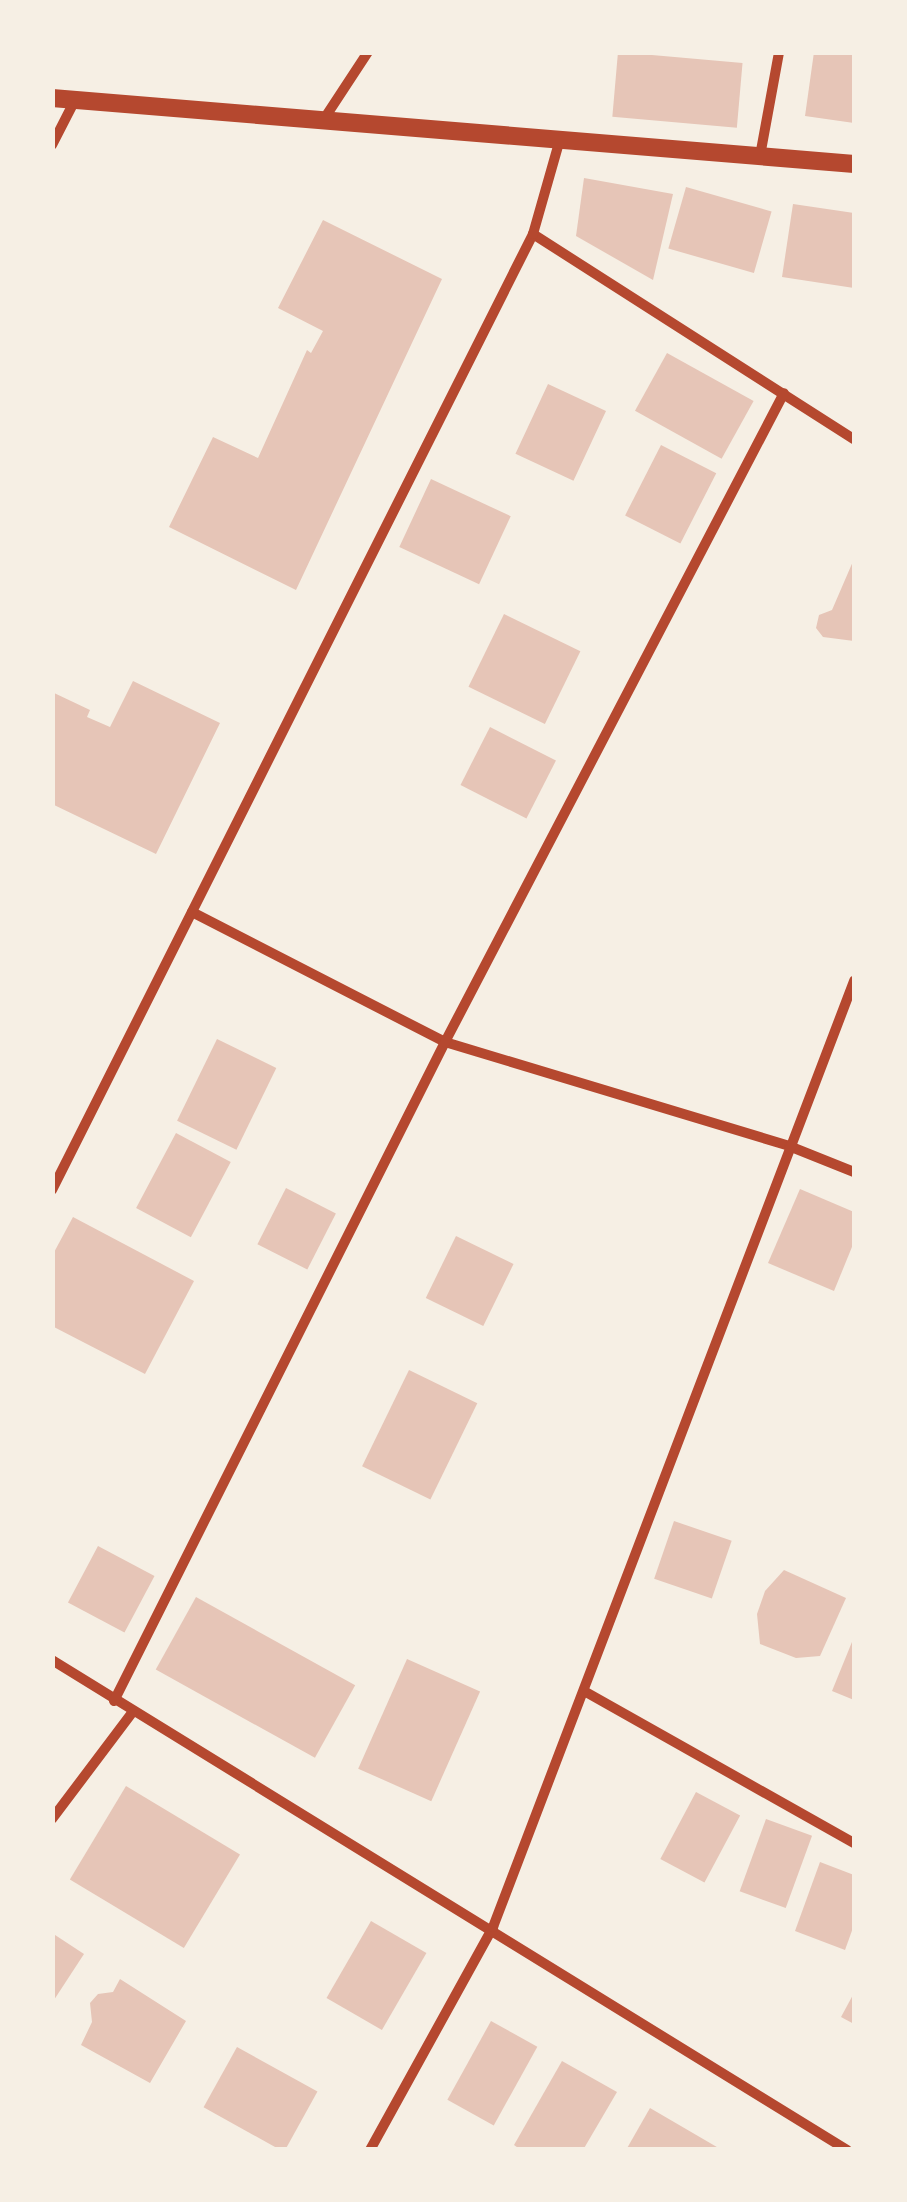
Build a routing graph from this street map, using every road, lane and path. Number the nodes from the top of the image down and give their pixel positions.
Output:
1 (368, 52) edge
2 (779, 52) edge
3 (52, 98) edge
4 (75, 100) junction
5 (322, 122) junction
6 (559, 143) junction
7 (52, 145) edge
8 (760, 156) junction
9 (854, 164) edge
10 (533, 234) junction
11 (784, 394) junction
12 (854, 439) edge
13 (192, 912) junction
14 (854, 981) edge
15 (445, 1042) junction
16 (789, 1146) junction
17 (854, 1172) edge
18 (52, 1190) edge
19 (52, 1660) edge
20 (584, 1690) junction
21 (114, 1701) junction
22 (132, 1712) junction
23 (52, 1819) edge
24 (854, 1843) edge
25 (492, 1927) junction
26 (370, 2150) edge
27 (847, 2150) edge

1 - 5 street
2 - 8 street
3 - 4 street
4 - 5 street
4 - 7 street
5 - 6 street
6 - 8 street
6 - 10 street
8 - 9 street
10 - 11 street
10 - 13 street
11 - 12 street
11 - 15 street
13 - 15 street
13 - 18 street
14 - 16 street
15 - 16 street
15 - 21 street
16 - 17 street
16 - 20 street
19 - 21 street
20 - 24 street
20 - 25 street
21 - 22 street
22 - 23 street
22 - 25 street
25 - 26 street
25 - 27 street

